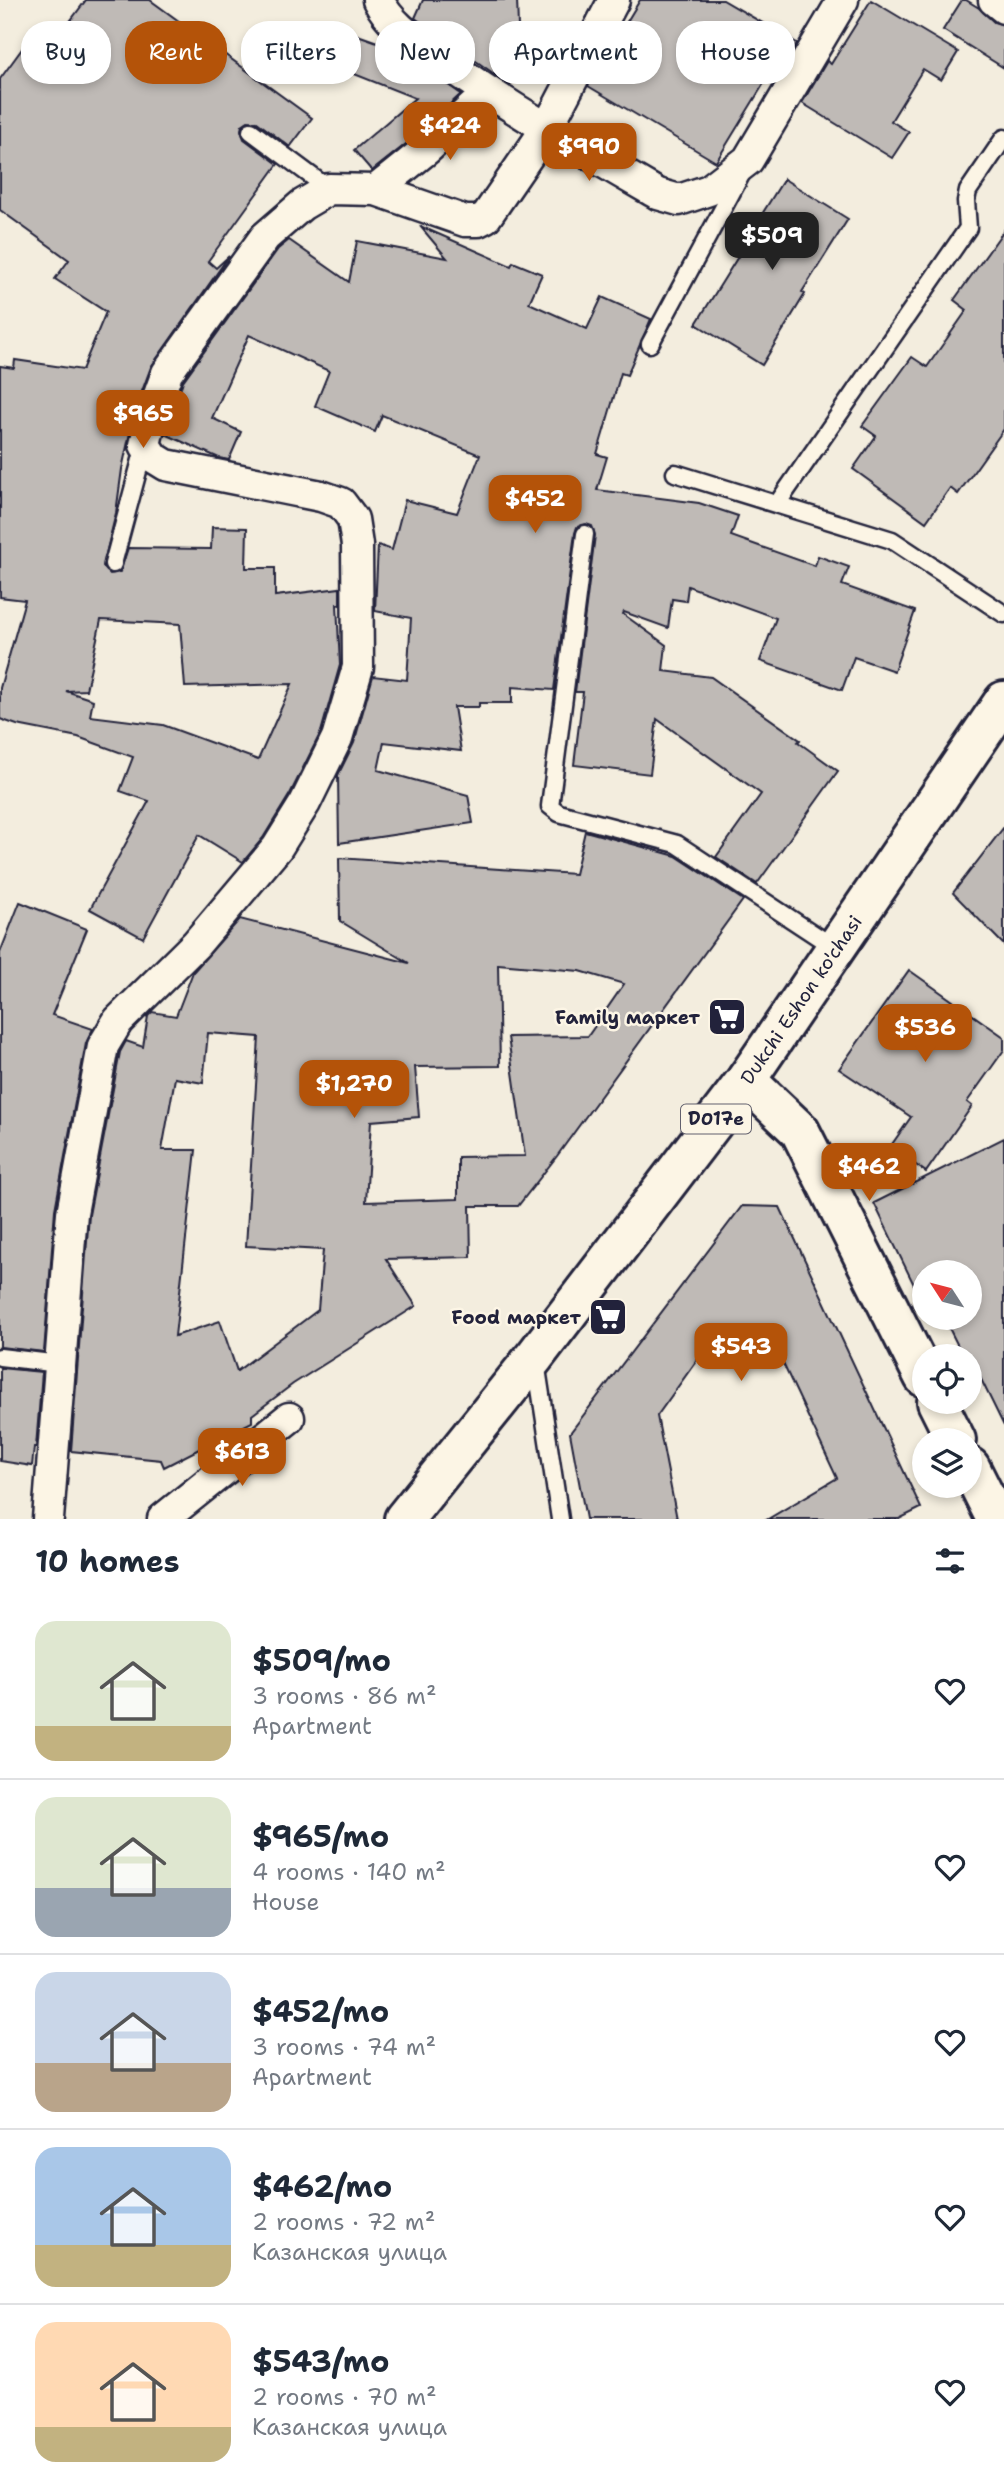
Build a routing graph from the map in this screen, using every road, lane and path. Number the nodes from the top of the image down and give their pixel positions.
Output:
1 (378, 0) edge
2 (614, 0) edge
3 (843, 0) edge
4 (994, 0) edge
5 (1004, 8) edge
6 (488, 93) junction
7 (547, 128) junction
8 (251, 131) dead end
9 (1004, 138) edge
10 (748, 160) junction
11 (329, 190) junction
12 (376, 190) junction
13 (650, 344) dead end
14 (145, 445) junction
15 (675, 473) dead end
16 (776, 504) junction
17 (586, 534) dead end
18 (113, 564) dead end
19 (1004, 614) edge
20 (1004, 701) edge
21 (835, 948) junction
22 (746, 1080) junction
23 (912, 1353) edge
24 (535, 1356) junction
25 (0, 1357) edge
26 (60, 1364) junction
27 (289, 1418) dead end
28 (982, 1491) edge
29 (48, 1519) edge
30 (163, 1519) edge
31 (404, 1519) edge
32 (560, 1519) edge
33 (996, 1519) edge

1 - 6 street
2 - 7 street
3 - 10 street
4 - 5 street
6 - 7 street
6 - 12 street
7 - 10 street
7 - 12 street
8 - 11 lane
9 - 16 lane
10 - 13 lane
11 - 12 street
11 - 14 street
14 - 18 lane
14 - 26 street
15 - 16 lane
16 - 19 lane
17 - 21 lane
20 - 21 main road, Dukchi Eshon ko'chasi / D017e
21 - 22 main road, Dukchi Eshon ko'chasi / D017e
22 - 23 main road
22 - 24 main road, Dukchi Eshon ko'chasi / D017e
24 - 31 main road, Dukchi Eshon ko'chasi / D017e
24 - 32 lane
25 - 26 lane
26 - 29 street
27 - 30 street
28 - 33 main road

